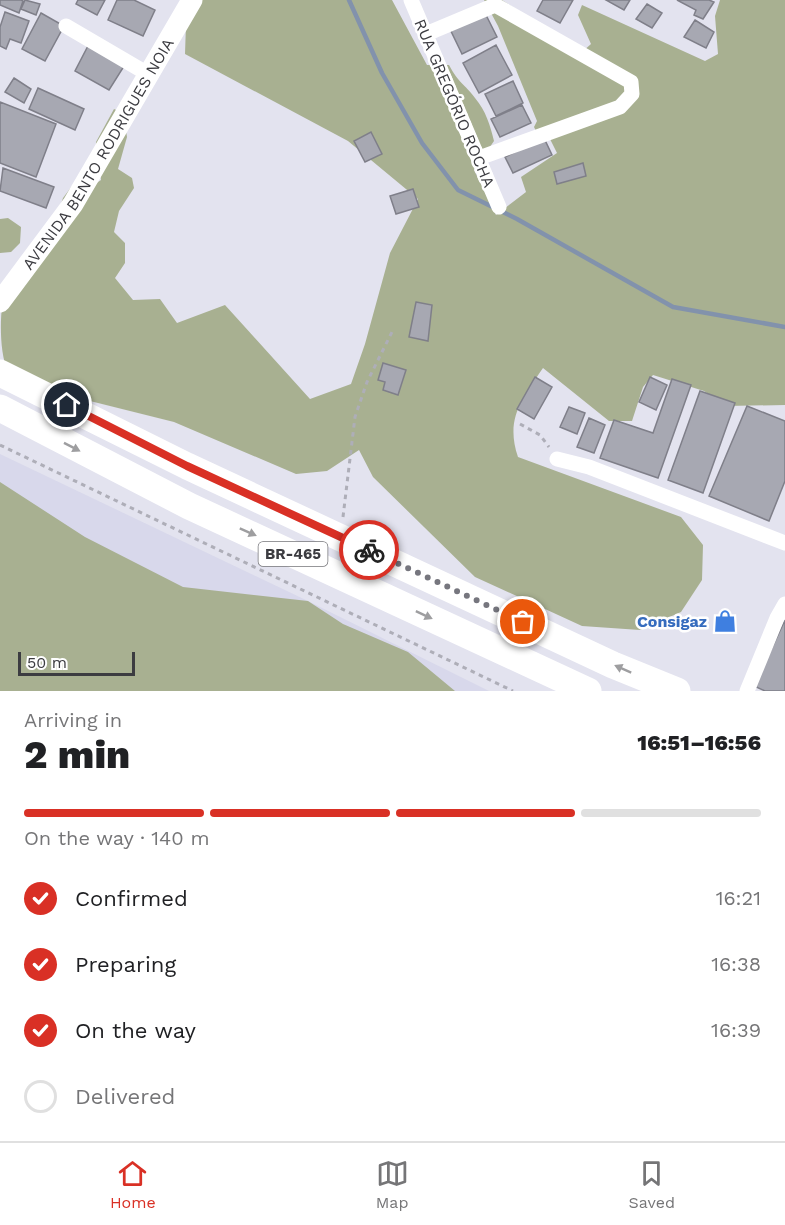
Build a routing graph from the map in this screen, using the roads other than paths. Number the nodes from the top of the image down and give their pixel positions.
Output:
1 (192, 0) edge
2 (411, 0) edge
3 (66, 26) dead end
4 (426, 34) junction
5 (148, 74) junction
6 (479, 158) junction
7 (499, 207) dead end
8 (0, 302) edge
9 (3, 371) edge
10 (0, 408) edge
11 (557, 459) road end
12 (785, 543) edge
13 (785, 604) edge
14 (588, 691) edge
15 (678, 691) edge
16 (747, 691) edge

1 - 5 street, AVENIDA BENTO RODRIGUES NOIA
2 - 4 street, RUA GREGÓRIO ROCHA
3 - 5 street
4 - 6 street, RUA GREGÓRIO ROCHA
4 - 6 street
5 - 8 street, AVENIDA BENTO RODRIGUES NOIA
6 - 7 street, RUA GREGÓRIO ROCHA
15 -> 9 highway, BR-465
10 -> 14 highway, BR-465
11 - 12 street
13 - 16 street

